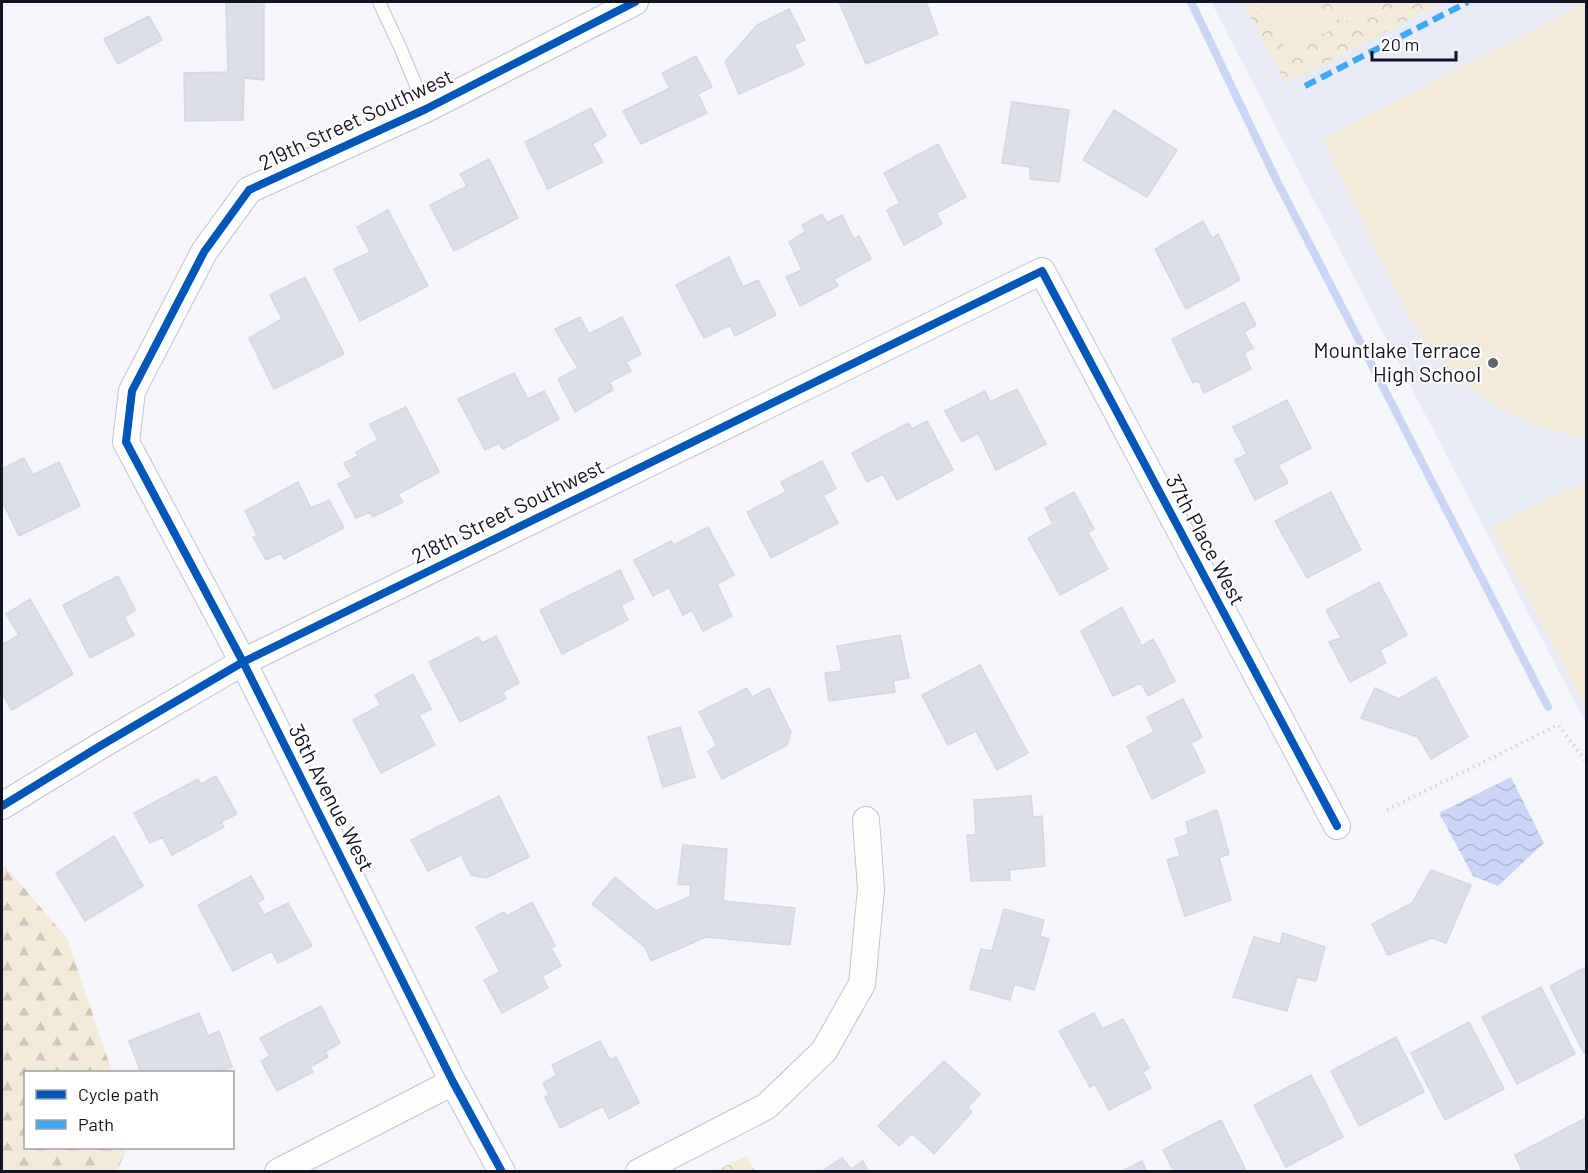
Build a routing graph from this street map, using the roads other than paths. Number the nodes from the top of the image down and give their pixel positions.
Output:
1 (379, 2) edge
2 (635, 2) edge
3 (426, 109) junction
4 (1042, 271) joint
5 (126, 442) joint
6 (243, 662) junction
7 (2, 806) edge
8 (866, 820) dead end
9 (1337, 826) dead end
10 (453, 1082) junction
11 (278, 1172) edge
12 (502, 1172) edge
13 (639, 1172) edge

1 - 3 lane
2 - 3 street, 219th Street Southwest
3 - 5 street, 219th Street Southwest
4 - 6 street, 218th Street Southwest
4 - 9 street, 37th Place West
5 - 6 street, 36th Avenue West
6 - 7 street, 218th Street Southwest
6 - 10 street, 36th Avenue West
8 - 13 street
10 - 11 street
10 - 12 street, 36th Avenue West

